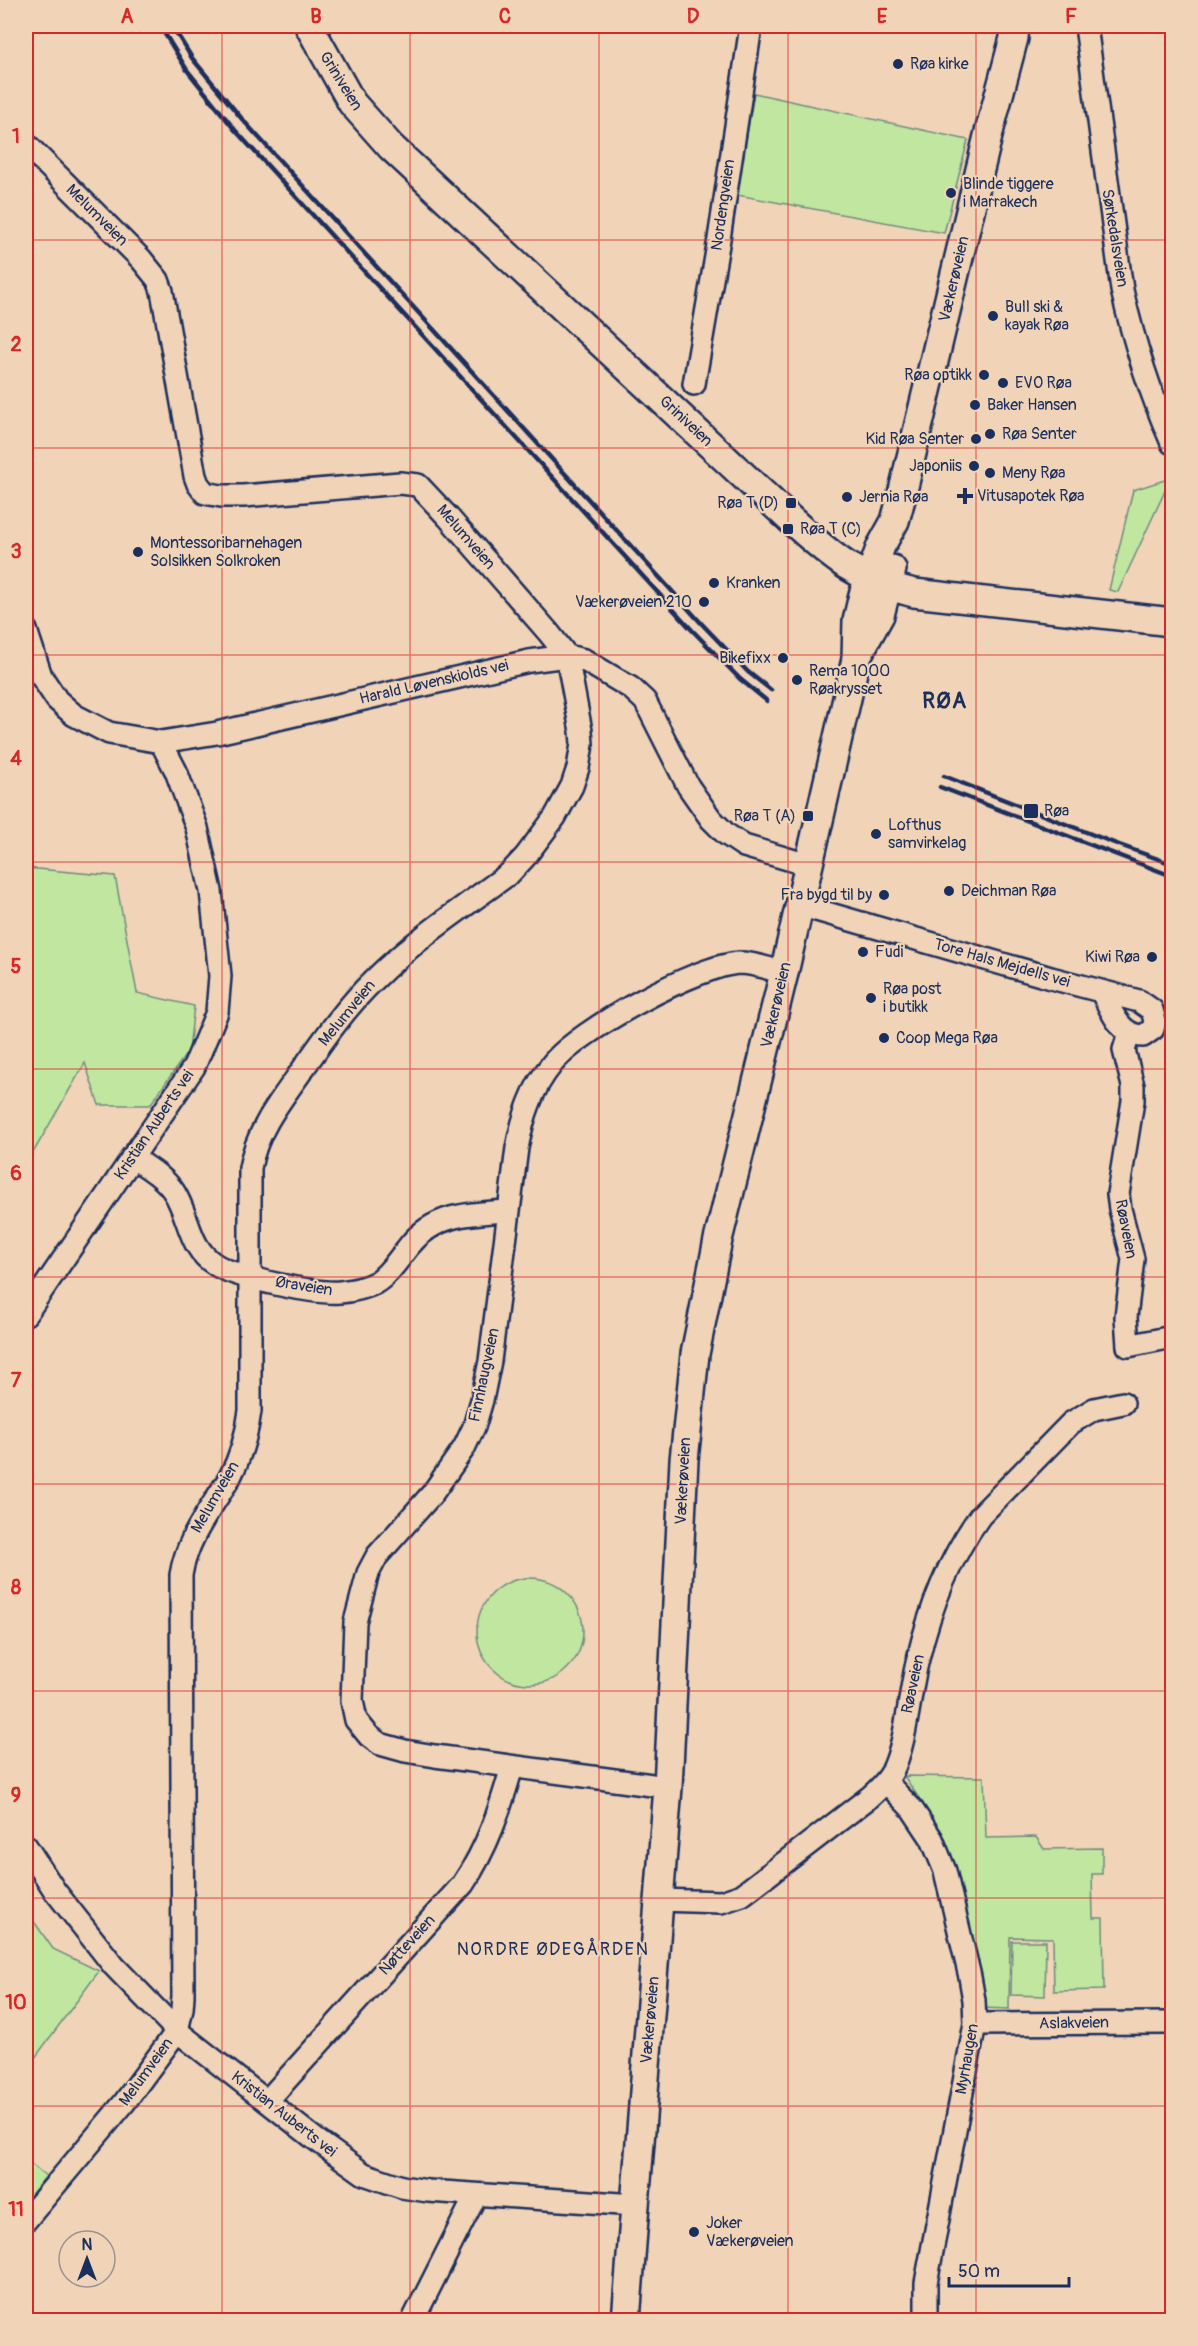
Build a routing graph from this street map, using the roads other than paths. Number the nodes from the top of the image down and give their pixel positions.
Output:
1 (309, 26) edge
2 (751, 26) edge
3 (1087, 26) edge
4 (1019, 30) edge
5 (26, 144) edge
6 (694, 384) dead end
7 (1173, 443) edge
8 (878, 583) junction
9 (1173, 622) edge
10 (26, 630) edge
11 (567, 656) junction
12 (161, 742) junction
13 (808, 865) junction
14 (800, 905) junction
15 (784, 973) junction
16 (1101, 991) junction
17 (1129, 1034) junction
18 (132, 1157) junction
19 (508, 1211) junction
20 (250, 1277) junction
21 (26, 1314) edge
22 (1173, 1337) edge
23 (1123, 1403) dead end
24 (512, 1767) junction
25 (886, 1782) junction
26 (652, 1785) dead end
27 (26, 1846) edge
28 (660, 1900) junction
29 (1173, 2023) edge
30 (975, 2024) junction
31 (177, 2031) junction
32 (267, 2101) junction
33 (476, 2195) junction
34 (635, 2205) junction
35 (26, 2220) edge
36 (413, 2320) edge
37 (626, 2320) edge
38 (926, 2320) edge

1 - 8 main road, Griniveien
2 - 6 street, Nordengveien
3 - 7 street, Sørkedalsveien
4 - 8 main road, Vækerøveien
5 - 11 street, Melumveien
8 - 9 main road, Griniveien
8 - 13 main road, Vækerøveien
10 - 12 street, Harald Løvenskiolds vei
11 - 12 street, Harald Løvenskiolds vei
11 - 13 street, Harald Løvenskiolds vei
11 - 20 street, Melumveien
12 - 18 street, Kristian Auberts vei
13 - 14 main road, Vækerøveien
14 - 15 main road, Vækerøveien
14 - 16 street, Tore Hals Mejdells vei
15 - 19 street, Finnhaugveien
15 - 28 main road, Vækerøveien
16 - 17 street
16 - 17 street, Tore Hals Mejdells vei
17 - 22 street, Røaveien
18 - 20 street, Øraveien
18 - 21 street, Kristian Auberts vei
19 - 20 street, Øraveien
19 - 24 street, Finnhaugveien
20 - 31 street, Melumveien
23 - 25 street, Røaveien
24 - 26 street, Finnhaugveien
24 - 32 street, Nøtteveien
25 - 28 street, Røaveien
25 - 30 street, Myrhaugen
27 - 31 street, Kristian Auberts vei
28 - 34 main road, Vækerøveien
29 - 30 street, Aslakveien
30 - 38 street, Myrhaugen
31 - 32 street, Kristian Auberts vei
31 - 35 street, Melumveien
32 - 33 street, Kristian Auberts vei
33 - 34 street, Kristian Auberts vei
33 - 36 street
34 - 37 main road, Vækerøveien

